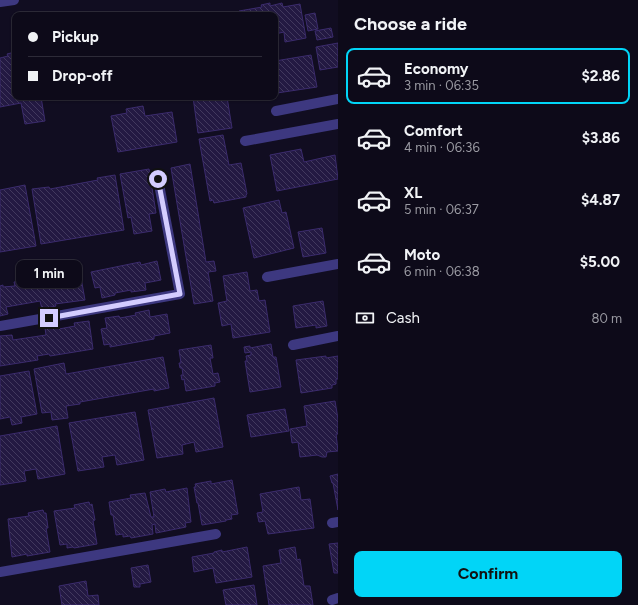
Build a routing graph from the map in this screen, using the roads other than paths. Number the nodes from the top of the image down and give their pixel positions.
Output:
1 (14, 0) edge
2 (0, 2) edge
3 (338, 99) edge
4 (276, 111) dead end
5 (338, 124) edge
6 (245, 141) dead end
7 (158, 179) dead end
8 (338, 264) edge
9 (267, 278) dead end
10 (0, 326) edge
11 (338, 336) edge
12 (293, 345) dead end
13 (216, 534) dead end
14 (0, 572) edge

1 - 2 street
3 - 4 street
5 - 6 street
7 - 10 street
8 - 9 street
11 - 12 street
13 - 14 street

